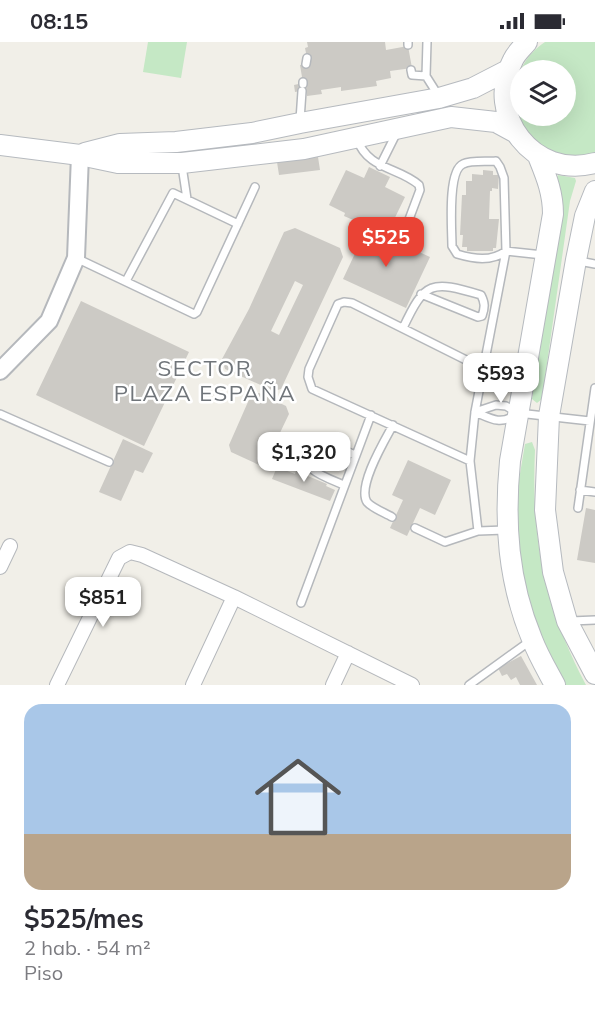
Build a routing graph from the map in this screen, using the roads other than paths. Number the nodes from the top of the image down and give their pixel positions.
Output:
1 (427, 42) edge
2 (524, 45) edge
3 (411, 70) dead end
4 (508, 70) junction
5 (426, 76) junction
6 (303, 86) dead end
7 (439, 98) junction
8 (300, 123) junction
9 (400, 127) junction
10 (516, 133) junction
11 (357, 137) junction
12 (0, 145) edge
13 (80, 155) junction
14 (538, 156) junction
15 (182, 163) junction
16 (595, 164) edge
17 (380, 166) junction
18 (255, 186) dead end
19 (595, 191) edge
20 (187, 199) junction
21 (238, 224) junction
22 (405, 230) dead end
23 (506, 251) junction
24 (546, 256) junction
25 (76, 258) junction
26 (586, 262) edge
27 (126, 281) junction
28 (421, 294) junction
29 (403, 328) junction
30 (484, 369) junction
31 (0, 371) edge
32 (595, 388) edge
33 (475, 412) junction
34 (518, 413) junction
35 (0, 414) edge
36 (371, 415) junction
37 (549, 417) junction
38 (590, 421) junction
39 (393, 425) junction
40 (355, 455) junction
41 (470, 461) junction
42 (109, 462) dead end
43 (344, 485) junction
44 (580, 490) junction
45 (595, 492) edge
46 (578, 508) dead end
47 (392, 517) dead end
48 (415, 528) dead end
49 (507, 530) junction
50 (478, 531) junction
51 (10, 546) dead end
52 (0, 567) edge
53 (234, 597) junction
54 (301, 603) dead end
55 (595, 620) edge
56 (567, 621) junction
57 (532, 640) junction
58 (348, 653) junction
59 (595, 674) edge
60 (57, 685) edge
61 (193, 685) edge
62 (333, 685) edge
63 (412, 685) edge
64 (469, 685) edge
65 (555, 685) edge

1 - 5 lane
2 - 4 main road
3 - 5 lane
4 - 7 main road
4 - 10 main road
5 - 7 lane
6 - 8 lane
7 - 8 main road
8 - 13 main road
9 - 10 main road
9 - 11 main road
9 - 17 lane
10 - 14 main road
11 - 15 main road
11 - 17 lane
12 - 13 main road
13 - 15 main road
13 - 25 street
14 - 16 main road
14 - 24 main road
15 - 20 lane
17 - 22 lane
18 - 21 lane
19 - 26 main road
20 - 21 lane
20 - 27 lane
21 - 27 lane
23 - 23 lane
23 - 24 lane
23 - 30 lane
24 - 34 main road
25 - 27 lane
25 - 31 street
26 - 37 main road
28 - 28 lane
28 - 29 lane
29 - 30 lane
29 - 36 lane
30 - 33 lane
32 - 38 lane
33 - 34 lane
33 - 34 lane
33 - 41 lane
34 - 37 lane
34 - 49 main road
35 - 42 lane
36 - 39 lane
36 - 40 lane
37 - 38 lane
37 - 56 main road
38 - 44 lane
39 - 41 lane
39 - 47 lane
40 - 43 lane
40 - 43 lane
41 - 50 lane
43 - 54 lane
44 - 45 lane
44 - 46 lane
48 - 50 lane
49 - 50 lane
49 - 57 main road
51 - 52 street
53 - 58 street
53 - 60 street
53 - 61 street
55 - 56 lane
56 - 59 main road
57 - 64 lane
57 - 65 main road
58 - 62 street
58 - 63 street

